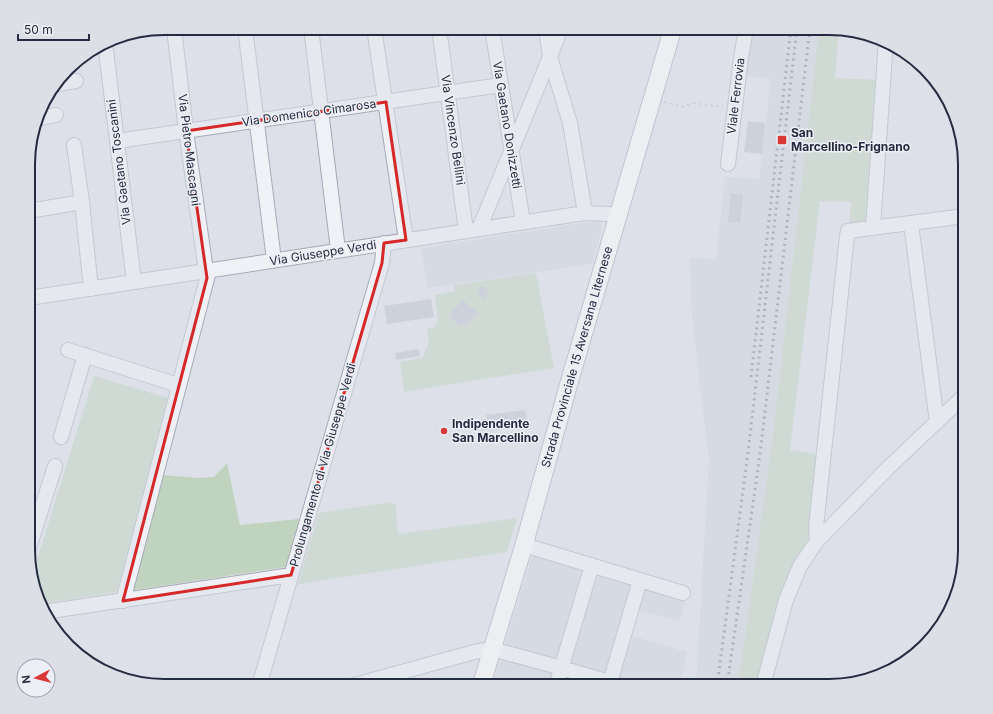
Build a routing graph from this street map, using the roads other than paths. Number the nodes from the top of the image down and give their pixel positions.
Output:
1 (175, 35) edge
2 (246, 35) edge
3 (312, 35) edge
4 (375, 35) edge
5 (440, 35) edge
6 (493, 35) edge
7 (547, 35) edge
8 (558, 35) edge
9 (671, 35) edge
10 (745, 35) edge
11 (885, 48) edge
12 (106, 49) edge
13 (550, 57) junction
14 (76, 81) dead end
15 (64, 83) edge
16 (501, 85) junction
17 (448, 92) junction
18 (386, 102) junction
19 (321, 111) junction
20 (56, 115) dead end
21 (44, 117) edge
22 (256, 120) junction
23 (186, 131) junction
24 (117, 141) junction
25 (74, 145) dead end
26 (512, 151) junction
27 (728, 164) dead end
28 (82, 202) junction
29 (35, 209) edge
30 (585, 213) junction
31 (618, 216) junction
32 (958, 217) edge
33 (523, 222) junction
34 (910, 224) junction
35 (873, 227) junction
36 (473, 230) junction
37 (406, 240) junction
38 (384, 243) junction
39 (338, 250) junction
40 (274, 260) junction
41 (207, 271) junction
42 (134, 282) junction
43 (91, 289) junction
44 (35, 297) edge
45 (68, 350) dead end
46 (86, 355) junction
47 (178, 385) junction
48 (958, 402) edge
49 (937, 422) junction
50 (61, 437) dead end
51 (55, 466) dead end
52 (35, 529) edge
53 (816, 540) junction
54 (524, 545) junction
55 (592, 565) junction
56 (291, 575) junction
57 (640, 580) junction
58 (683, 593) dead end
59 (123, 601) junction
60 (50, 611) edge
61 (492, 649) junction
62 (562, 668) junction
63 (261, 679) edge
64 (376, 679) edge
65 (483, 679) edge
66 (558, 679) edge
67 (596, 679) edge
68 (615, 679) edge
69 (765, 679) edge

1 - 23 street, Via Pietro Mascagni
2 - 22 street
3 - 19 street
4 - 18 street
5 - 17 street, Via Vincenzo Bellini
6 - 16 street, Via Gaetano Donizzetti
7 - 13 street
8 - 13 street
9 - 31 main road, Strada Provinciale 15 Aversana Liternese
10 - 27 street, Viale Ferrovia
11 - 35 street
12 - 24 street, Via Gaetano Toscanini
13 - 26 street
13 - 30 street
14 - 15 street
16 - 17 street, Via Domenico Cimarosa
16 - 26 street, Via Gaetano Donizzetti
17 - 18 street, Via Domenico Cimarosa
17 - 36 street, Via Vincenzo Bellini
18 - 19 street, Via Domenico Cimarosa
18 - 37 street
19 - 22 street, Via Domenico Cimarosa
19 - 39 street
20 - 21 street
22 - 23 street, Via Domenico Cimarosa
22 - 40 street
23 - 24 street, Via Domenico Cimarosa
23 - 41 street, Via Pietro Mascagni
24 - 42 street, Via Gaetano Toscanini
25 - 28 street
26 - 33 street, Via Gaetano Donizzetti
26 - 36 street
28 - 29 street
28 - 43 street
30 - 31 street, Via Giuseppe Verdi
30 - 33 street, Via Giuseppe Verdi
31 - 54 main road, Strada Provinciale 15 Aversana Liternese
32 - 34 street
33 - 36 street, Via Giuseppe Verdi
34 - 35 street
34 - 49 street
35 - 53 street
36 - 37 street, Via Giuseppe Verdi
37 - 38 street, Via Giuseppe Verdi
38 - 39 street, Via Giuseppe Verdi
38 - 56 street, Prolungamento di Via Giuseppe Verdi
39 - 40 street, Via Giuseppe Verdi
40 - 41 street, Via Giuseppe Verdi
41 - 42 street, Via Giuseppe Verdi
41 - 47 street
42 - 43 street, Via Giuseppe Verdi
43 - 44 street, Via Giuseppe Verdi
45 - 46 street
46 - 47 street
46 - 50 street
47 - 59 street
48 - 49 street
49 - 53 street
51 - 52 street
53 - 69 street
54 - 55 street
54 - 61 main road, Strada Provinciale 15 Aversana Liternese
55 - 57 street
55 - 62 street
56 - 59 street
56 - 63 street, Prolungamento di Via Giuseppe Verdi
57 - 58 street
57 - 68 street
59 - 60 street
61 - 62 street
61 - 64 street
61 - 65 main road, Strada Provinciale 15 Aversana Liternese
62 - 66 street
62 - 67 street

